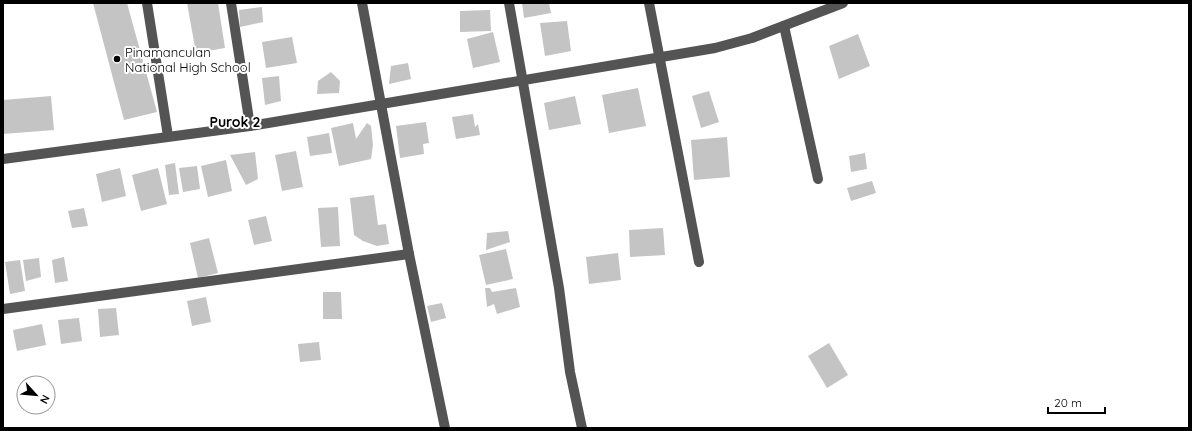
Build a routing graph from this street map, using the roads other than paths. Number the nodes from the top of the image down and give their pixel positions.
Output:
1 (147, 3) edge
2 (231, 3) edge
3 (362, 3) edge
4 (509, 3) edge
5 (649, 3) edge
6 (843, 3) edge
7 (784, 26) junction
8 (659, 56) junction
9 (523, 80) junction
10 (381, 104) junction
11 (250, 126) junction
12 (168, 136) junction
13 (3, 159) edge
14 (818, 179) dead end
15 (409, 254) junction
16 (699, 262) dead end
17 (3, 309) edge
18 (445, 428) edge
19 (582, 428) edge

1 - 12 street
2 - 11 street
3 - 10 street
4 - 9 street
5 - 8 street
6 - 7 street
7 - 8 street
7 - 14 street
8 - 9 street
8 - 16 street
9 - 10 street
9 - 19 street
10 - 11 street
10 - 15 street
11 - 12 street
12 - 13 street
15 - 17 street
15 - 18 street

